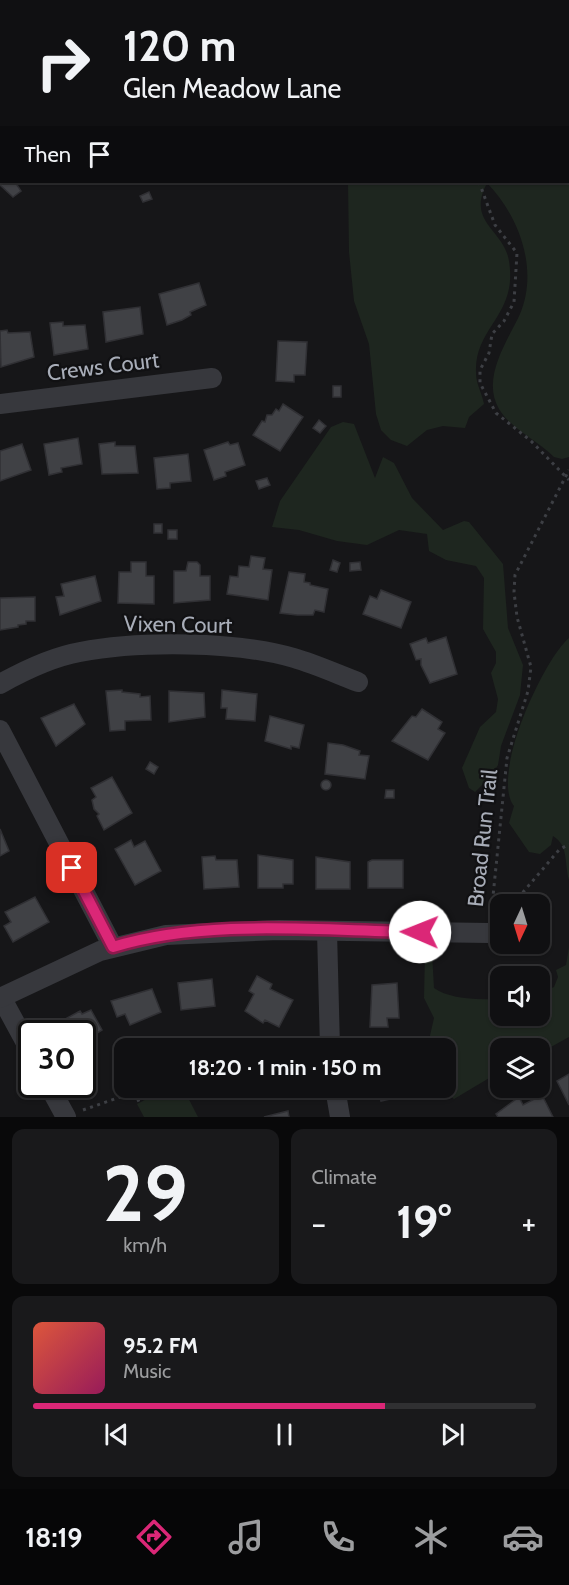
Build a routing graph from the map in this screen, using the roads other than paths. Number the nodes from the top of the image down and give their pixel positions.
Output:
1 (212, 378) dead end
2 (0, 405) edge
3 (358, 682) dead end
4 (0, 684) edge
5 (0, 730) edge
6 (327, 930) junction
7 (489, 933) road end
8 (113, 947) junction
9 (0, 998) edge
10 (18, 1030) edge
11 (330, 1038) edge
12 (58, 1098) edge
13 (337, 1098) edge
14 (71, 1115) edge
15 (340, 1117) edge

1 - 2 street, Crews Court
3 - 4 street, Vixen Court
5 - 8 street
6 - 7 street
6 - 8 street
6 - 11 street
8 - 9 street
9 - 10 street
12 - 14 street
13 - 15 street

